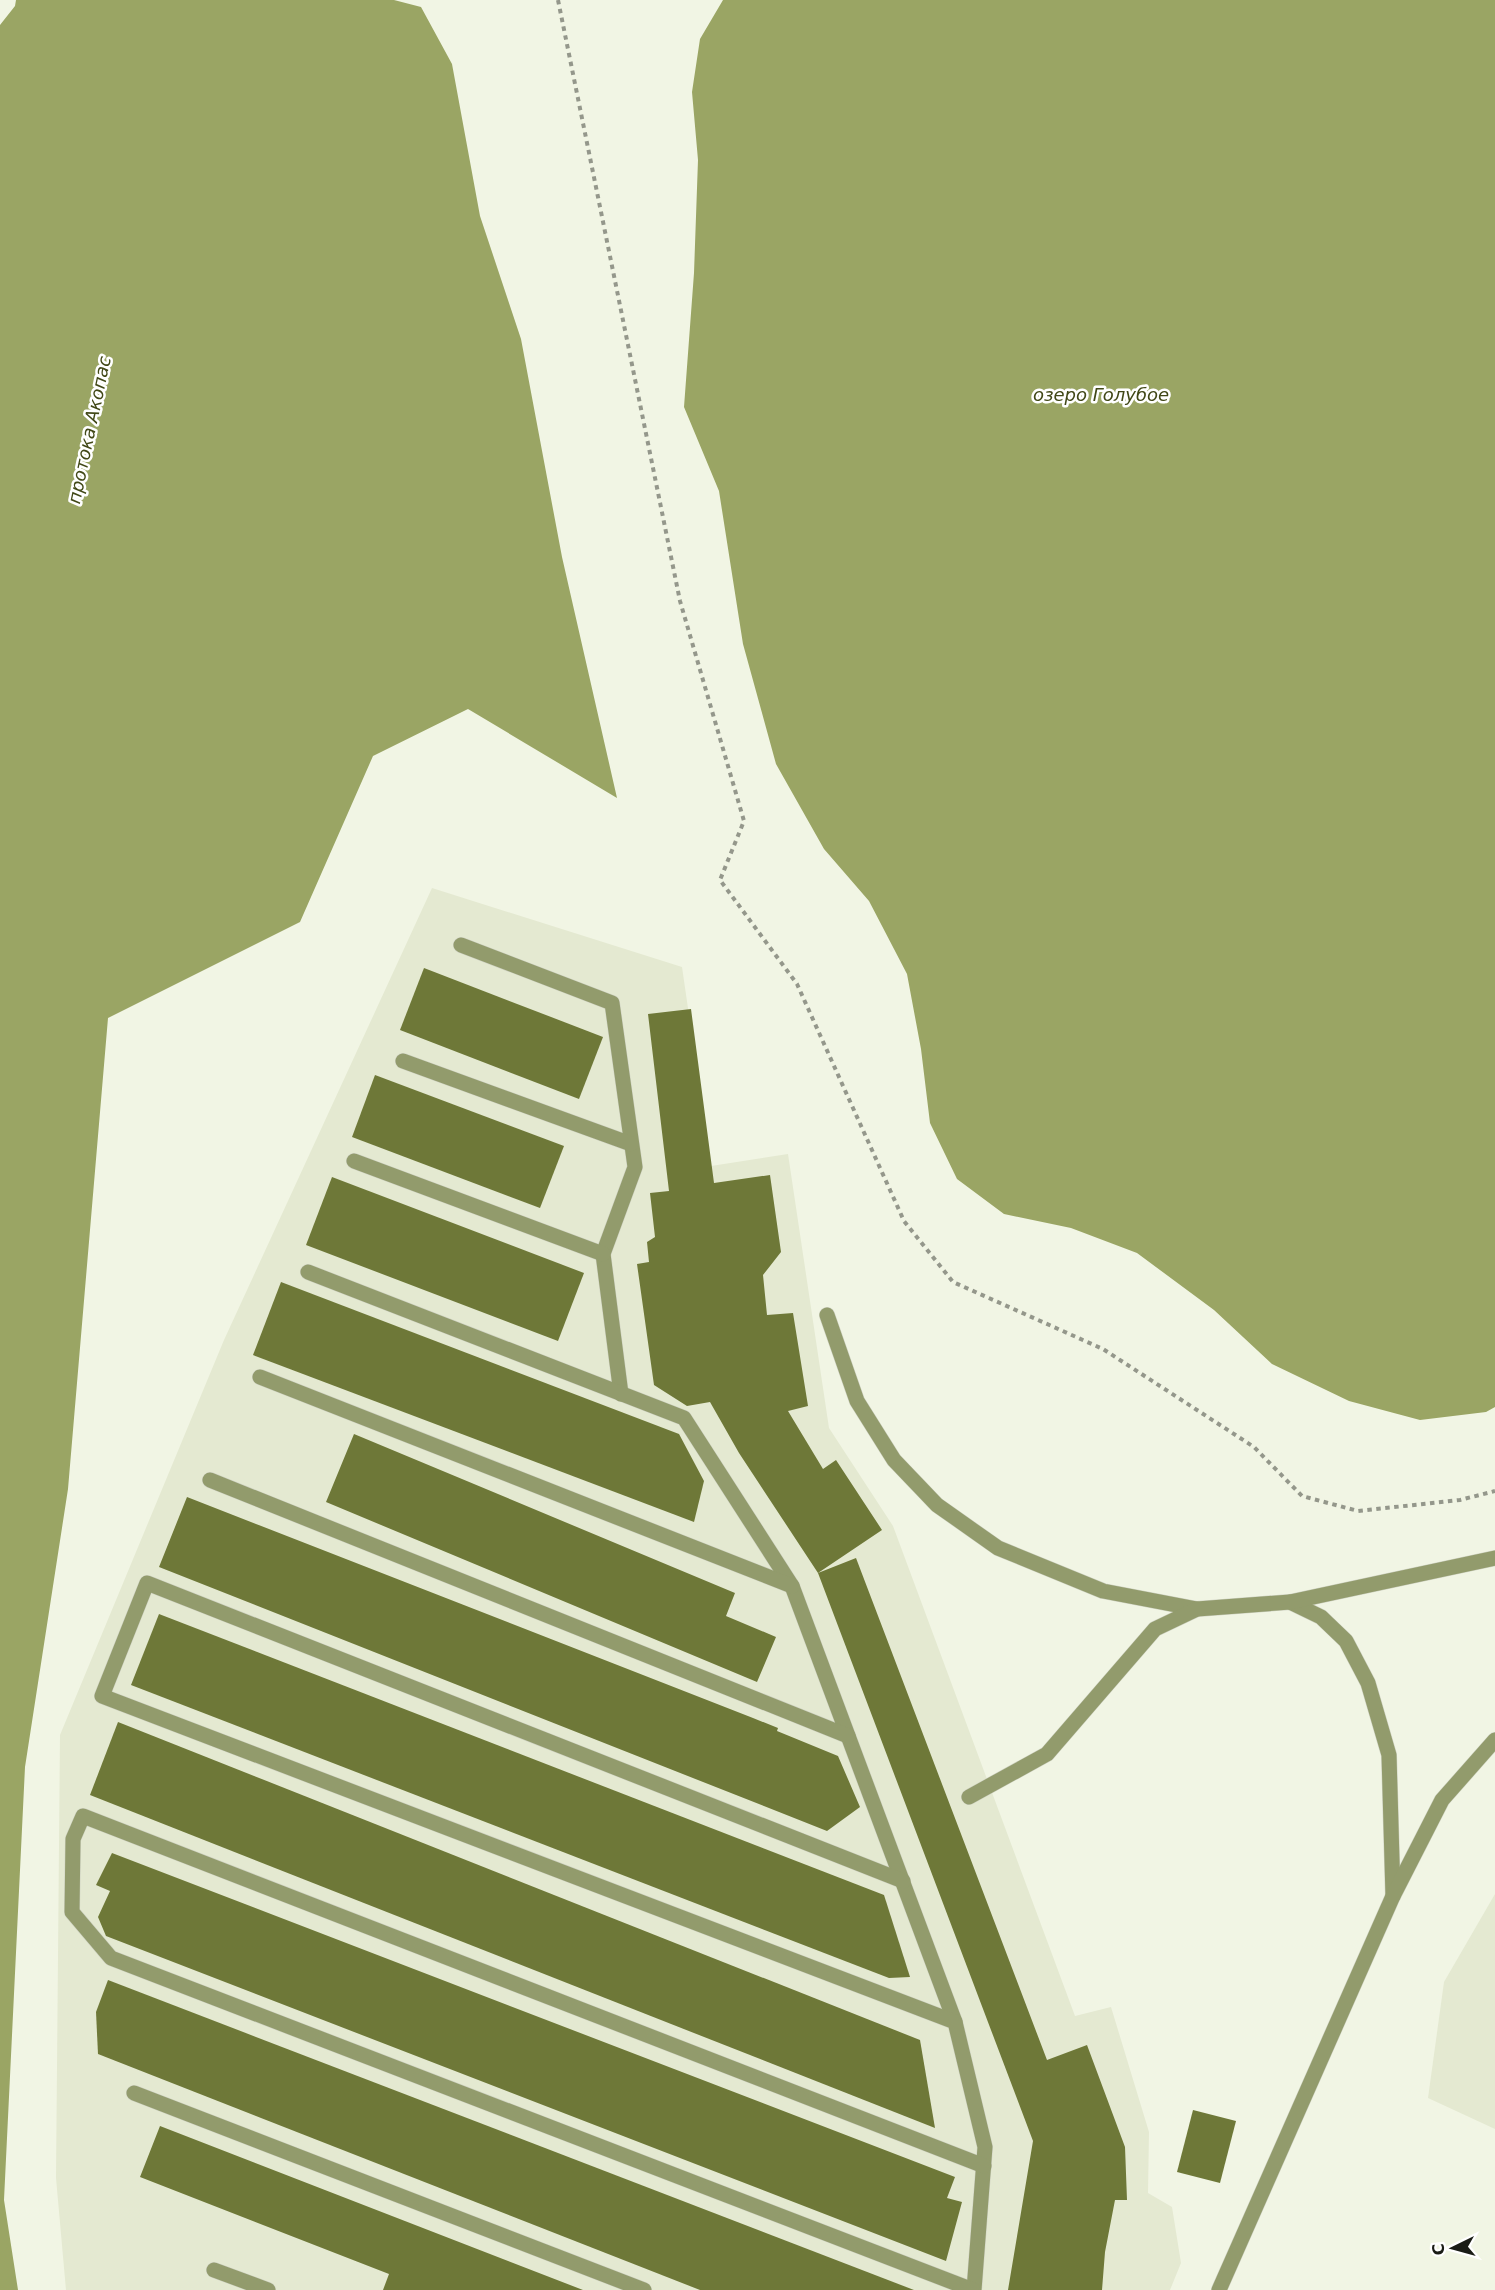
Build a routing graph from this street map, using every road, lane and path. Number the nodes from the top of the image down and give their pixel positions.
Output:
1 (558, 0) edge
2 (461, 945) dead end
3 (403, 1061) dead end
4 (631, 1144) junction
5 (354, 1161) dead end
6 (603, 1254) junction
7 (308, 1272) dead end
8 (827, 1315) dead end
9 (260, 1377) dead end
10 (621, 1394) junction
11 (210, 1480) dead end
12 (1495, 1491) edge
13 (1495, 1558) edge
14 (792, 1586) junction
15 (1290, 1602) junction
16 (1197, 1609) junction
17 (848, 1736) junction
18 (1495, 1740) edge
19 (969, 1797) dead end
20 (903, 1881) junction
21 (1393, 1896) junction
22 (956, 2022) junction
23 (135, 2093) dead end
24 (984, 2166) junction
25 (214, 2270) dead end
26 (268, 2290) edge
27 (644, 2290) edge
28 (973, 2290) edge
29 (1220, 2290) edge

1 - 12 path
2 - 4 street
3 - 4 street
4 - 6 street
5 - 6 street
6 - 10 street
7 - 10 street
8 - 16 street
9 - 14 street
10 - 14 street
11 - 17 street
13 - 15 street
14 - 17 street
15 - 16 street
15 - 21 street
16 - 19 street
17 - 20 street
18 - 21 street
20 - 22 street
20 - 22 street
21 - 29 street
22 - 24 street
23 - 27 street
24 - 28 street
24 - 28 street
25 - 26 street

